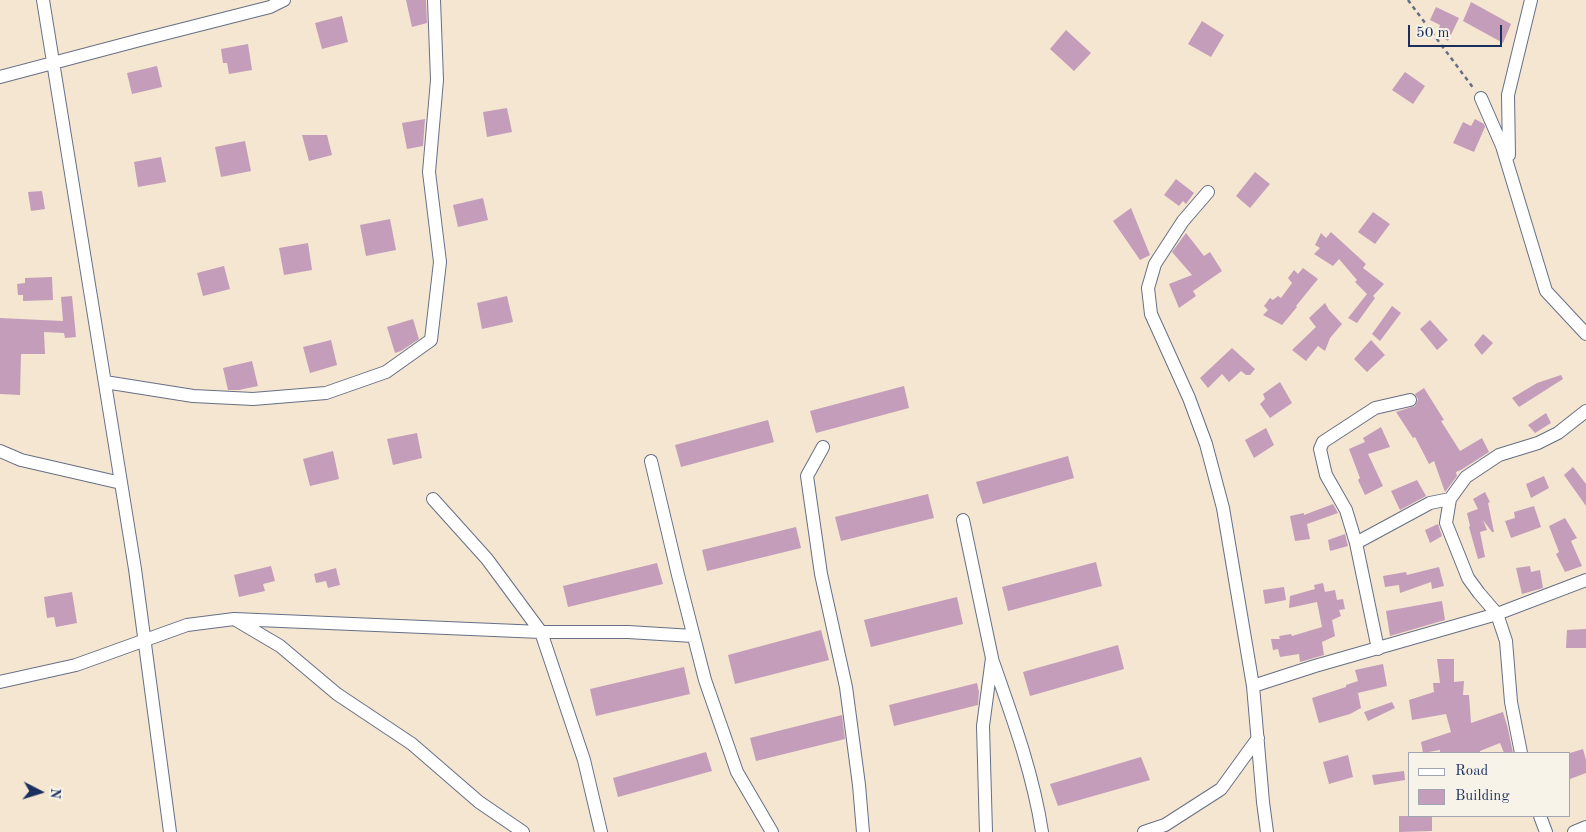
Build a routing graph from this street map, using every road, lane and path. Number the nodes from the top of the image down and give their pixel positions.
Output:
1 (43, 0) edge
2 (284, 0) edge
3 (434, 0) edge
4 (1408, 0) edge
5 (1531, 0) edge
6 (53, 63) junction
7 (0, 78) edge
8 (1481, 98) joint
9 (1509, 169) junction
10 (1208, 192) dead end
11 (1586, 334) edge
12 (105, 382) junction
13 (1410, 400) dead end
14 (1586, 410) edge
15 (822, 447) dead end
16 (0, 450) edge
17 (0, 460) edge
18 (21, 460) junction
19 (651, 461) dead end
20 (121, 484) junction
21 (433, 499) dead end
22 (1450, 499) junction
23 (963, 520) dead end
24 (1356, 543) junction
25 (1586, 580) edge
26 (1497, 614) junction
27 (234, 619) junction
28 (541, 632) junction
29 (693, 636) junction
30 (145, 640) junction
31 (1378, 649) junction
32 (992, 658) junction
33 (0, 682) edge
34 (1254, 686) junction
35 (1258, 738) junction
36 (1521, 752) edge
37 (1540, 817) edge
38 (1586, 827) edge
39 (170, 832) edge
40 (523, 832) edge
41 (601, 832) edge
42 (772, 832) edge
43 (863, 832) edge
44 (986, 832) edge
45 (1042, 832) edge
46 (1144, 832) edge
47 (1268, 832) edge
48 (1546, 832) edge
49 (1574, 832) edge

1 - 6 street
2 - 6 street
3 - 12 street
4 - 8 path
5 - 9 street
6 - 7 street
6 - 12 street
8 - 9 street
9 - 11 street
10 - 34 street
12 - 20 street
13 - 24 street
14 - 22 street
15 - 43 street
16 - 18 street
17 - 18 street
18 - 20 street
19 - 29 street
20 - 30 street
21 - 28 street
22 - 24 street
22 - 26 street
23 - 32 street
24 - 31 street
25 - 26 street
26 - 31 street
26 - 36 street
27 - 28 street
27 - 30 street
27 - 40 street
28 - 29 street
28 - 41 street
29 - 42 street
30 - 33 street
30 - 39 street
31 - 34 street
32 - 44 street
32 - 45 street
34 - 35 street
35 - 46 street
35 - 47 street
37 - 48 street
38 - 49 street

